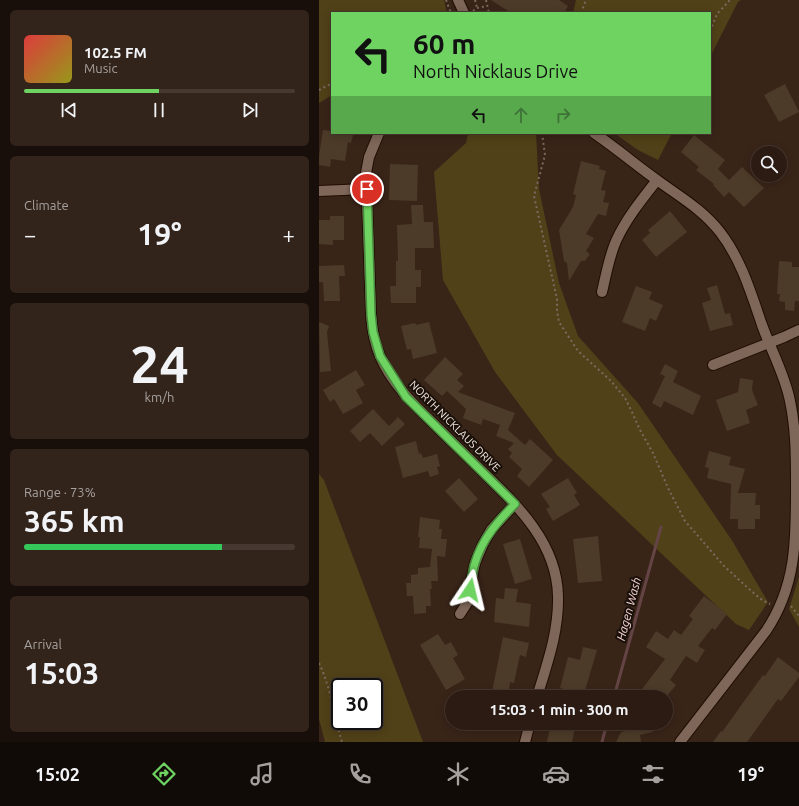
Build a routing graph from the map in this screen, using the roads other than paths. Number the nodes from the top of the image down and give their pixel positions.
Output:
1 (458, 0) edge
2 (464, 12) edge
3 (379, 134) edge
4 (595, 134) edge
5 (657, 180) junction
6 (367, 189) junction
7 (319, 191) edge
8 (602, 292) dead end
9 (799, 330) edge
10 (769, 343) junction
11 (713, 365) dead end
12 (798, 479) edge
13 (515, 504) junction
14 (460, 614) dead end
15 (539, 690) edge
16 (528, 730) edge
17 (525, 742) edge
18 (680, 742) edge

1 - 2 street
3 - 6 street, NORTH NICKLAUS DRIVE
4 - 5 street
5 - 8 street
5 - 10 street
6 - 7 street
6 - 13 street, NORTH NICKLAUS DRIVE
9 - 10 street
10 - 11 street
10 - 12 street
12 - 18 street
13 - 14 street
13 - 15 street, NORTH NICKLAUS DRIVE
16 - 17 street

